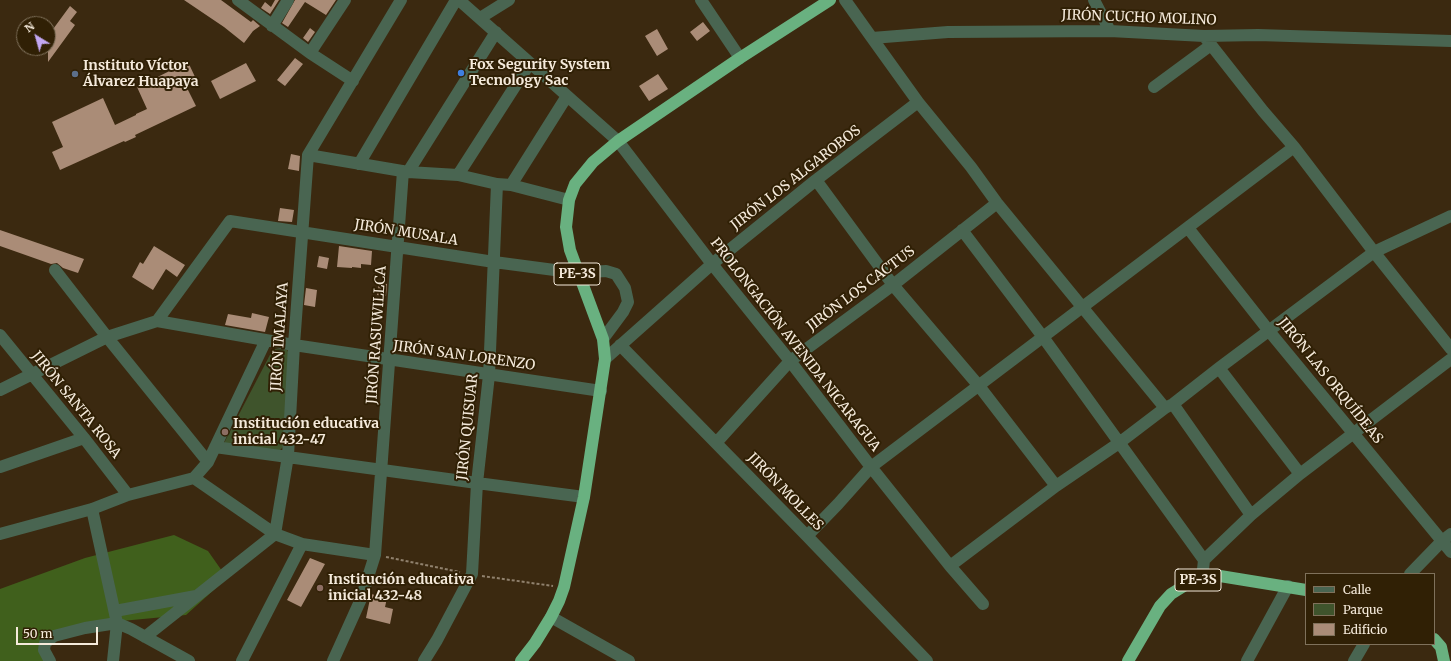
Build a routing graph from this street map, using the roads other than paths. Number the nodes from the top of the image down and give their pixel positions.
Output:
1 (238, 0) edge
2 (288, 0) edge
3 (345, 0) edge
4 (401, 0) edge
5 (456, 0) edge
6 (460, 0) edge
7 (509, 0) edge
8 (701, 0) edge
9 (830, 0) edge
10 (845, 0) edge
11 (1094, 0) edge
12 (480, 18) junction
13 (272, 26) junction
14 (1110, 31) junction
15 (496, 32) junction
16 (872, 38) junction
17 (1208, 41) junction
18 (1451, 41) edge
19 (310, 53) junction
20 (740, 58) junction
21 (530, 63) junction
22 (353, 81) junction
23 (1154, 87) dead end
24 (567, 96) junction
25 (918, 102) junction
26 (618, 141) junction
27 (1294, 147) junction
28 (308, 155) junction
29 (359, 164) junction
30 (406, 172) junction
31 (458, 176) junction
32 (816, 180) junction
33 (497, 184) junction
34 (511, 185) junction
35 (569, 200) junction
36 (997, 202) junction
37 (1451, 216) edge
38 (1188, 228) junction
39 (962, 230) junction
40 (302, 233) junction
41 (398, 247) junction
42 (1374, 252) junction
43 (494, 262) junction
44 (712, 264) junction
45 (55, 270) dead end
46 (577, 273) junction
47 (893, 285) junction
48 (1083, 306) junction
49 (157, 321) junction
50 (1269, 331) junction
51 (0, 335) edge
52 (107, 337) junction
53 (1043, 337) junction
54 (266, 340) junction
55 (603, 340) junction
56 (294, 345) junction
57 (620, 345) junction
58 (1451, 349) edge
59 (605, 359) junction
60 (1451, 359) edge
61 (390, 360) junction
62 (790, 362) junction
63 (1219, 368) junction
64 (33, 374) junction
65 (489, 375) junction
66 (979, 386) junction
67 (0, 390) edge
68 (601, 391) junction
69 (1169, 406) junction
70 (1353, 434) junction
71 (84, 438) junction
72 (716, 443) junction
73 (1119, 443) junction
74 (215, 447) junction
75 (288, 456) junction
76 (208, 462) junction
77 (0, 467) edge
78 (871, 467) junction
79 (381, 469) junction
80 (1300, 474) junction
81 (194, 478) junction
82 (477, 483) junction
83 (1056, 486) junction
84 (128, 495) junction
85 (584, 497) junction
86 (92, 509) junction
87 (1251, 515) junction
88 (0, 534) edge
89 (276, 534) junction
90 (807, 536) junction
91 (1446, 537) edge
92 (302, 544) junction
93 (1451, 552) edge
94 (375, 555) junction
95 (1204, 560) junction
96 (950, 566) junction
97 (1411, 573) edge
98 (1202, 579) junction
99 (1288, 586) junction
100 (1305, 590) edge
101 (198, 595) junction
102 (983, 604) dead end
103 (116, 617) junction
104 (551, 617) junction
105 (145, 638) junction
106 (1435, 640) edge
107 (1363, 645) edge
108 (50, 661) edge
109 (113, 661) edge
110 (189, 661) edge
111 (242, 661) edge
112 (333, 661) edge
113 (424, 661) edge
114 (521, 661) edge
115 (629, 661) edge
116 (926, 661) edge
117 (1128, 661) edge
118 (1247, 661) edge
119 (1354, 661) edge
120 (1444, 661) edge

1 - 13 street
2 - 13 street
3 - 19 street
4 - 22 street, JIRÓN IMALAYA
5 - 29 street
6 - 12 street, PROLONGACIÓN AVENIDA NICARAGUA
7 - 12 street
8 - 20 street
9 - 20 highway, PE-3S
10 - 16 street
11 - 14 street
12 - 15 street, PROLONGACIÓN AVENIDA NICARAGUA
13 - 19 street
14 - 16 street, JIRÓN CUCHO MOLINO
14 - 17 street, JIRÓN CUCHO MOLINO
15 - 21 street, PROLONGACIÓN AVENIDA NICARAGUA
15 - 30 street
16 - 25 street
17 - 18 street, JIRÓN CUCHO MOLINO
17 - 23 street
17 - 27 street
19 - 22 street
20 - 26 highway, PE-3S
21 - 24 street, PROLONGACIÓN AVENIDA NICARAGUA
21 - 31 street
22 - 28 street, JIRÓN IMALAYA
24 - 26 street, PROLONGACIÓN AVENIDA NICARAGUA
24 - 34 street
25 - 32 street, JIRÓN LOS ALGAROBOS
25 - 36 street
26 - 35 highway, PE-3S
26 - 44 street, PROLONGACIÓN AVENIDA NICARAGUA
27 - 38 street
27 - 42 street
28 - 29 street
28 - 40 street, JIRÓN IMALAYA
29 - 30 street
30 - 31 street
30 - 41 street, JIRÓN RASUWILLCA
31 - 33 street
32 - 44 street, JIRÓN LOS ALGAROBOS
32 - 47 street
33 - 34 street
33 - 43 street, JIRÓN QUISUAR
34 - 35 street
35 - 46 highway, PE-3S
36 - 39 street, JIRÓN LOS CACTUS
36 - 48 street
37 - 42 street
38 - 48 street
38 - 50 street, JIRÓN LAS ORQUÍDEAS
39 - 47 street, JIRÓN LOS CACTUS
39 - 53 street
40 - 41 street, JIRÓN MUSALA
40 - 49 street, JIRÓN MUSALA
40 - 56 street, JIRÓN IMALAYA
41 - 43 street, JIRÓN MUSALA
41 - 61 street, JIRÓN RASUWILLCA
42 - 50 street
42 - 58 street
43 - 46 street, JIRÓN MUSALA
43 - 65 street, JIRÓN QUISUAR
44 - 57 street, JIRÓN LOS ALGAROBOS
44 - 62 street, PROLONGACIÓN AVENIDA NICARAGUA
45 - 52 street
46 - 55 highway, PE-3S
46 - 55 street, JIRÓN MUSALA
47 - 62 street, JIRÓN LOS CACTUS
47 - 66 street
48 - 53 street
48 - 69 street
49 - 52 street
49 - 54 street, JIRÓN SAN LORENZO
50 - 63 street
50 - 70 street, JIRÓN LAS ORQUÍDEAS
51 - 64 street, JIRÓN SANTA ROSA
52 - 64 street
52 - 76 street
53 - 66 street
53 - 73 street
54 - 56 street, JIRÓN SAN LORENZO
54 - 74 street
55 - 59 highway, PE-3S
56 - 61 street, JIRÓN SAN LORENZO
56 - 75 street, JIRÓN IMALAYA
57 - 59 street, JIRÓN LOS ALGAROBOS
57 - 72 street, JIRÓN MOLLES
59 - 68 highway, PE-3S
60 - 70 street
61 - 65 street, JIRÓN SAN LORENZO
61 - 79 street, JIRÓN RASUWILLCA
62 - 72 street, JIRÓN LOS CACTUS
62 - 78 street, PROLONGACIÓN AVENIDA NICARAGUA
63 - 69 street
63 - 80 street
64 - 67 street
64 - 71 street, JIRÓN SANTA ROSA
65 - 68 street, JIRÓN SAN LORENZO
65 - 82 street, JIRÓN QUISUAR
66 - 78 street
66 - 83 street
68 - 85 highway, PE-3S
69 - 73 street
69 - 87 street
70 - 80 street
70 - 91 street, JIRÓN LAS ORQUÍDEAS
71 - 77 street
71 - 84 street, JIRÓN SANTA ROSA
72 - 90 street, JIRÓN MOLLES
73 - 83 street
73 - 95 street
74 - 75 street
74 - 76 street
75 - 79 street
75 - 89 street, JIRÓN IMALAYA
76 - 81 street
78 - 90 street
78 - 96 street, PROLONGACIÓN AVENIDA NICARAGUA
79 - 82 street
79 - 94 street, JIRÓN RASUWILLCA
80 - 87 street
81 - 84 street
81 - 89 street
82 - 85 street
82 - 113 street, JIRÓN QUISUAR
83 - 96 street
84 - 86 street
85 - 104 highway, PE-3S
86 - 88 street
86 - 103 street
87 - 95 street
89 - 92 street
89 - 101 street
90 - 116 street, JIRÓN MOLLES
91 - 93 street, JIRÓN LAS ORQUÍDEAS
91 - 97 street
92 - 94 street
92 - 111 street
94 - 112 street, JIRÓN RASUWILLCA
95 - 98 street
96 - 102 street, PROLONGACIÓN AVENIDA NICARAGUA
98 - 99 highway, PE-3S
98 - 117 highway, PE-3S
99 - 100 highway, PE-3S
99 - 118 street
101 - 103 street
101 - 105 street
103 - 105 street
103 - 108 street
103 - 109 street
104 - 114 highway, PE-3S
104 - 115 street
105 - 110 street
106 - 120 highway
107 - 119 street

